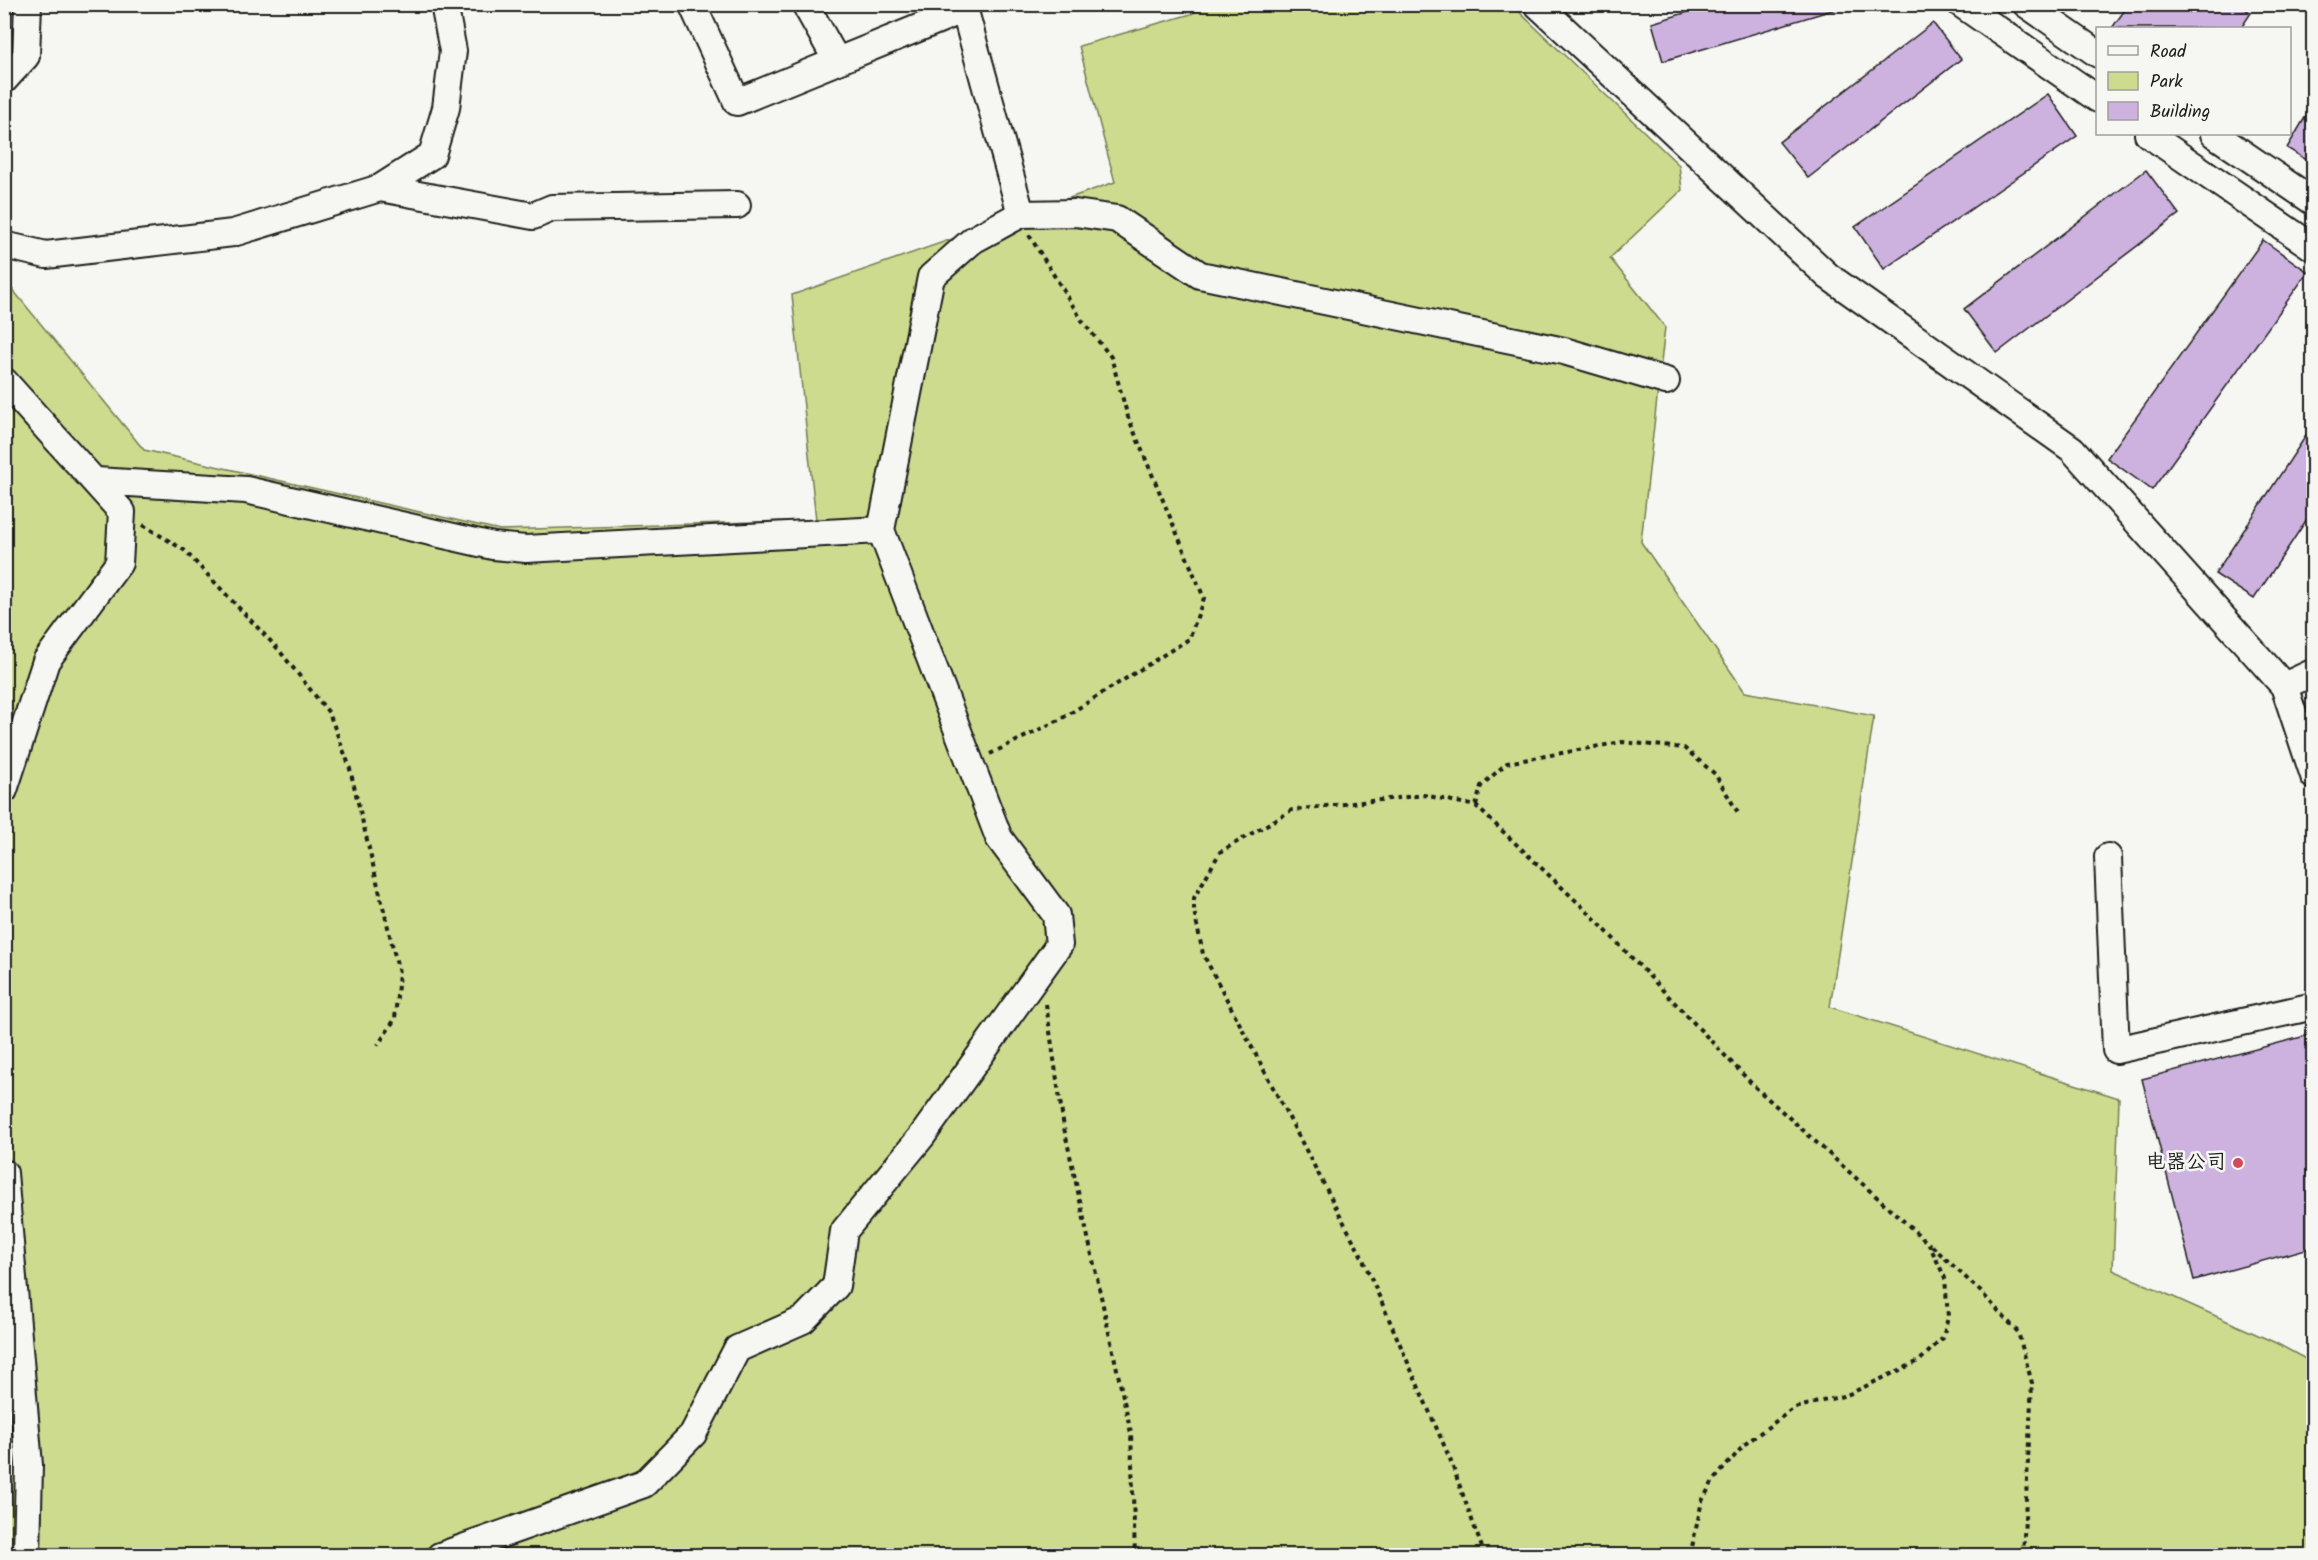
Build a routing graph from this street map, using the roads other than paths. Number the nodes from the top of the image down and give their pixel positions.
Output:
1 (28, 4) edge
2 (444, 4) edge
3 (692, 4) edge
4 (806, 4) edge
5 (1537, 4) edge
6 (1960, 4) edge
7 (2026, 4) edge
8 (965, 6) edge
9 (2096, 53) edge
10 (837, 61) junction
11 (4, 80) edge
12 (2096, 98) edge
13 (2149, 135) edge
14 (2215, 135) edge
15 (380, 189) junction
16 (2313, 202) edge
17 (737, 206) dead end
18 (1021, 214) junction
19 (4, 245) edge
20 (2313, 248) edge
21 (4, 381) edge
22 (1666, 381) dead end
23 (96, 481) junction
24 (881, 530) junction
25 (2313, 672) edge
26 (2284, 686) junction
27 (2313, 776) edge
28 (4, 790) edge
29 (2108, 857) dead end
30 (2313, 1006) edge
31 (4, 1173) edge
32 (27, 1556) edge
33 (441, 1556) edge

1 - 11 street
2 - 15 street
3 - 10 street
4 - 10 street
5 - 26 street
6 - 12 street
7 - 9 street
8 - 10 street
8 - 18 street
13 - 20 street
14 - 16 street
15 - 17 street
15 - 19 street
18 - 22 street
18 - 24 street
21 - 23 street
23 - 24 street
23 - 28 street
24 - 33 street
25 - 26 street
26 - 27 street
29 - 30 street
31 - 32 street

